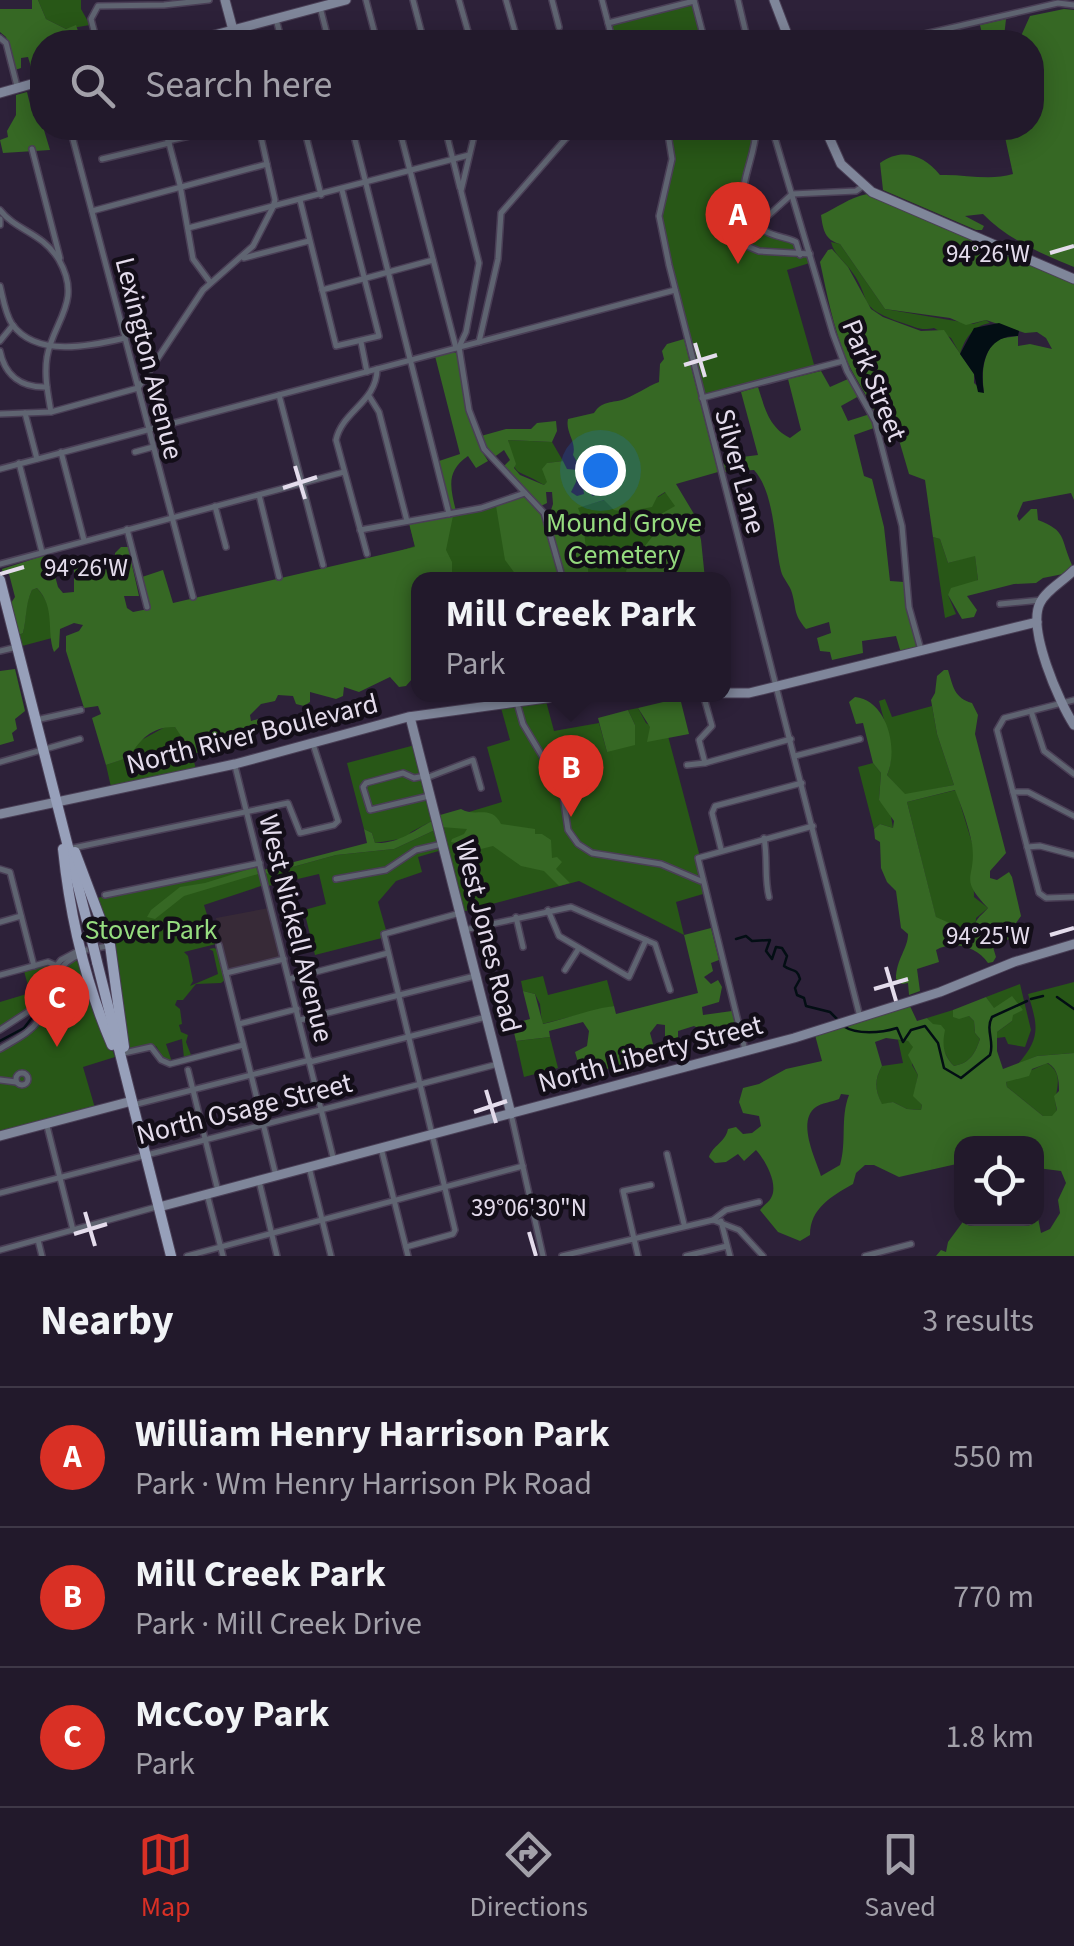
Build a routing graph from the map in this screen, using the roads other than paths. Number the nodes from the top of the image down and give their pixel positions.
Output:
1 (209, 0) edge
2 (225, 0) edge
3 (346, 0) edge
4 (366, 0) edge
5 (413, 0) edge
6 (460, 0) edge
7 (506, 0) edge
8 (552, 0) edge
9 (602, 0) edge
10 (738, 0) edge
11 (774, 0) edge
12 (694, 1) edge
13 (1074, 5) edge
14 (320, 7) junction
15 (276, 19) junction
16 (608, 23) junction
17 (559, 27) dead end
18 (94, 30) edge
19 (233, 30) joint
20 (279, 30) edge
21 (326, 30) edge
22 (374, 30) edge
23 (421, 30) edge
24 (468, 30) edge
25 (515, 30) edge
26 (609, 30) edge
27 (702, 30) edge
28 (745, 30) edge
29 (785, 30) edge
30 (941, 30) edge
31 (1, 39) edge
32 (30, 85) edge
33 (17, 88) junction
34 (0, 93) edge
35 (73, 140) edge
36 (176, 140) edge
37 (261, 140) edge
38 (307, 140) edge
39 (355, 140) edge
40 (402, 140) edge
41 (448, 140) edge
42 (473, 140) edge
43 (565, 140) edge
44 (670, 140) edge
45 (756, 140) edge
46 (776, 140) edge
47 (830, 140) edge
48 (168, 142) junction
49 (32, 149) dead end
50 (469, 155) junction
51 (102, 159) dead end
52 (453, 159) junction
53 (267, 164) junction
54 (410, 171) junction
55 (366, 183) junction
56 (180, 185) junction
57 (863, 186) junction
58 (342, 190) junction
59 (461, 191) junction
60 (792, 194) junction
61 (322, 195) junction
62 (300, 200) junction
63 (273, 207) junction
64 (92, 212) junction
65 (0, 216) edge
66 (757, 226) junction
67 (188, 228) junction
68 (309, 241) junction
69 (742, 244) dead end
70 (810, 254) junction
71 (800, 255) junction
72 (240, 259) junction
73 (433, 260) junction
74 (61, 264) junction
75 (388, 272) junction
76 (364, 278) junction
77 (1074, 279) edge
78 (210, 282) junction
79 (0, 286) edge
80 (322, 290) junction
81 (675, 290) junction
82 (13, 325) junction
83 (124, 338) junction
84 (0, 341) edge
85 (362, 342) junction
86 (479, 342) junction
87 (50, 344) junction
88 (458, 348) junction
89 (0, 351) edge
90 (411, 360) junction
91 (843, 361) junction
92 (377, 370) junction
93 (368, 372) junction
94 (47, 387) junction
95 (138, 388) junction
96 (279, 395) junction
97 (369, 396) junction
98 (702, 398) junction
99 (51, 412) junction
100 (25, 413) junction
101 (0, 414) edge
102 (148, 430) junction
103 (152, 447) junction
104 (61, 452) junction
105 (134, 452) dead end
106 (36, 458) junction
107 (19, 463) junction
108 (0, 469) edge
109 (344, 472) junction
110 (301, 483) junction
111 (525, 493) junction
112 (259, 495) junction
113 (215, 506) junction
114 (449, 514) junction
115 (171, 517) junction
116 (407, 521) junction
117 (128, 529) junction
118 (360, 530) junction
119 (84, 540) junction
120 (226, 547) dead end
121 (42, 552) junction
122 (366, 554) dead end
123 (0, 564) edge
124 (323, 566) dead end
125 (1074, 570) edge
126 (561, 572) edge
127 (278, 577) dead end
128 (0, 580) edge
129 (193, 598) dead end
130 (1041, 600) junction
131 (1000, 604) dead end
132 (147, 606) dead end
133 (1037, 622) junction
134 (17, 646) junction
135 (0, 651) edge
136 (922, 651) junction
137 (777, 686) junction
138 (731, 693) edge
139 (1074, 700) edge
140 (524, 702) edge
141 (706, 702) edge
142 (517, 703) junction
143 (1061, 704) junction
144 (81, 710) dead end
145 (1031, 711) junction
146 (410, 717) junction
147 (36, 720) junction
148 (1074, 725) edge
149 (80, 739) dead end
150 (860, 739) dead end
151 (791, 740) junction
152 (314, 744) junction
153 (44, 750) junction
154 (796, 760) junction
155 (0, 762) edge
156 (705, 763) junction
157 (235, 764) junction
158 (687, 765) dead end
159 (1074, 774) edge
160 (426, 777) junction
161 (802, 783) junction
162 (480, 788) dead end
163 (1013, 792) junction
164 (430, 796) junction
165 (57, 802) junction
166 (247, 813) junction
167 (0, 814) edge
168 (1074, 816) edge
169 (812, 826) junction
170 (64, 833) junction
171 (764, 838) junction
172 (442, 844) junction
173 (1027, 847) junction
174 (74, 848) junction
175 (721, 849) junction
176 (1074, 855) edge
177 (260, 863) junction
178 (3, 868) edge
179 (336, 879) dead end
180 (703, 883) junction
181 (106, 895) dead end
182 (770, 897) dead end
183 (1074, 897) edge
184 (548, 910) junction
185 (460, 913) junction
186 (21, 916) junction
187 (516, 917) junction
188 (0, 922) edge
189 (464, 930) junction
190 (646, 940) junction
191 (1074, 944) edge
192 (110, 945) junction
193 (220, 946) dead end
194 (523, 947) dead end
195 (579, 948) junction
196 (74, 952) junction
197 (388, 953) junction
198 (284, 959) junction
199 (48, 962) junction
200 (34, 966) junction
201 (58, 967) junction
202 (564, 970) dead end
203 (226, 973) junction
204 (0, 975) edge
205 (476, 976) junction
206 (289, 978) junction
207 (670, 990) dead end
208 (399, 994) junction
209 (297, 1009) junction
210 (486, 1017) junction
211 (860, 1017) junction
212 (300, 1020) junction
213 (239, 1024) junction
214 (0, 1030) edge
215 (410, 1036) junction
216 (244, 1045) junction
217 (0, 1049) edge
218 (745, 1051) junction
219 (124, 1058) junction
220 (310, 1061) junction
221 (498, 1064) junction
222 (188, 1070) dead end
223 (251, 1074) junction
224 (0, 1080) edge
225 (16, 1082) dead end
226 (420, 1084) junction
227 (192, 1089) junction
228 (133, 1103) junction
229 (322, 1110) junction
230 (523, 1110) junction
231 (511, 1114) junction
232 (47, 1124) junction
233 (264, 1124) junction
234 (514, 1129) junction
235 (432, 1134) junction
236 (0, 1136) edge
237 (205, 1139) junction
238 (381, 1148) junction
239 (146, 1154) junction
240 (667, 1154) dead end
241 (334, 1160) junction
242 (523, 1166) junction
243 (309, 1167) junction
244 (276, 1176) junction
245 (60, 1177) junction
246 (258, 1180) junction
247 (651, 1186) dead end
248 (445, 1188) junction
249 (213, 1192) junction
250 (0, 1193) edge
251 (394, 1202) junction
252 (759, 1202) dead end
253 (159, 1207) junction
254 (713, 1220) junction
255 (322, 1221) junction
256 (722, 1221) junction
257 (684, 1225) junction
258 (73, 1230) junction
259 (272, 1234) junction
260 (633, 1238) junction
261 (38, 1239) junction
262 (912, 1244) dead end
263 (727, 1246) junction
264 (221, 1247) junction
265 (0, 1250) edge
266 (406, 1253) edge
267 (42, 1256) edge
268 (171, 1256) edge
269 (187, 1256) edge
270 (223, 1256) edge
271 (278, 1256) edge
272 (331, 1256) edge
273 (543, 1256) edge
274 (562, 1256) edge
275 (638, 1256) edge
276 (686, 1256) edge
277 (730, 1256) edge
278 (763, 1256) edge
279 (865, 1256) edge

1 - 18 street
2 - 19 main road
3 - 14 main road
4 - 22 street
5 - 23 street
6 - 24 street
7 - 25 street
8 - 17 street
9 - 16 street
10 - 28 street
11 - 29 main road
12 - 16 street
12 - 27 street
13 - 30 street
14 - 15 main road
14 - 21 street
15 - 19 main road
15 - 20 street
16 - 26 street
31 - 33 street
32 - 33 main road
33 - 34 main road
35 - 64 street, Lexington Avenue
36 - 48 street
37 - 53 street
38 - 61 street
39 - 55 street
40 - 54 street
41 - 52 street
42 - 50 street
43 - 86 street
44 - 81 street, Silver Lane
45 - 66 street
46 - 60 street, Park Street
47 - 57 main road
48 - 51 street
48 - 56 street
49 - 74 street
50 - 52 street
50 - 59 street
52 - 54 street
52 - 59 street
53 - 56 street
53 - 63 street
54 - 55 street
54 - 73 street
55 - 58 street
55 - 75 street
56 - 64 street
56 - 67 street
57 - 60 street
57 - 77 main road
58 - 61 street
58 - 76 street
59 - 88 street
60 - 66 street
60 - 70 street, Park Street
61 - 62 street
62 - 63 street
62 - 68 street
63 - 67 street
63 - 72 street
64 - 83 street, Lexington Avenue
65 - 74 street
66 - 71 street
67 - 78 street
68 - 72 street
68 - 80 street
69 - 71 street
70 - 71 street
70 - 91 street, Park Street
72 - 78 street
73 - 75 street
73 - 88 street
74 - 87 street
75 - 76 street
75 - 90 street
76 - 80 street
76 - 85 street
78 - 95 street
79 - 82 street
80 - 85 street
81 - 86 street
81 - 98 street, Silver Lane
82 - 84 street
82 - 87 street
83 - 87 street
83 - 95 street, Lexington Avenue
85 - 93 street
86 - 88 street
87 - 94 street
88 - 90 street
88 - 111 street
89 - 94 street
90 - 92 street
90 - 114 street
91 - 98 street
91 - 136 street, Park Street
92 - 93 street
92 - 97 street
93 - 96 street
94 - 99 street
95 - 99 street
95 - 102 street, Lexington Avenue
96 - 102 street
96 - 110 street
97 - 109 street
97 - 116 street
98 - 137 street, Silver Lane
99 - 100 street
100 - 101 street
100 - 106 street
102 - 103 street, Lexington Avenue
102 - 104 street
103 - 105 street
103 - 115 street, Lexington Avenue
104 - 106 street
104 - 119 street
106 - 107 street
107 - 108 street
107 - 121 street
109 - 110 street
109 - 118 street
110 - 112 street
110 - 124 street
111 - 114 street
111 - 126 street
112 - 113 street
112 - 127 street
113 - 115 street
113 - 120 street
114 - 116 street
115 - 117 street
115 - 129 street, Lexington Avenue
116 - 118 street
117 - 119 street
117 - 132 street
118 - 122 street
119 - 121 street
121 - 123 street
125 - 130 main road
128 - 134 main road
130 - 131 street
130 - 133 main road
133 - 136 main road
133 - 143 main road
134 - 135 street
134 - 147 main road
136 - 137 main road
137 - 138 main road
137 - 151 street, Silver Lane
139 - 143 street
140 - 142 main road, North River Boulevard
141 - 156 street
142 - 146 main road, North River Boulevard
142 - 180 street
143 - 145 street
143 - 148 main road
144 - 147 street
145 - 159 street
145 - 163 street
146 - 152 main road, North River Boulevard
146 - 160 main road, West Jones Road
147 - 153 main road
149 - 153 street
150 - 154 street
151 - 154 street, Silver Lane
151 - 156 street
152 - 157 main road, North River Boulevard
152 - 166 street
153 - 155 street
153 - 165 main road
154 - 161 street, Silver Lane
156 - 158 street
157 - 165 main road, North River Boulevard
157 - 166 street, West Nickell Avenue
160 - 162 street
160 - 164 main road, West Jones Road
160 - 164 street
161 - 169 street, Silver Lane
161 - 175 street
163 - 168 street
163 - 173 street
164 - 172 main road, West Jones Road
165 - 167 main road, North River Boulevard
165 - 170 main road
166 - 174 street
166 - 177 street, West Nickell Avenue
169 - 171 street
169 - 211 street, Silver Lane
170 - 174 main road
170 - 196 main road
170 - 219 main road, bridge
171 - 175 street
171 - 182 street
172 - 179 street
172 - 185 main road, West Jones Road
173 - 176 street
173 - 183 street
174 - 192 main road
175 - 180 street
177 - 181 street
177 - 198 street, West Nickell Avenue
178 - 186 street
180 - 218 street
184 - 187 street
184 - 190 street
184 - 195 street
185 - 189 main road, West Jones Road
185 - 197 street
186 - 188 street
186 - 200 street
187 - 189 street
187 - 194 street
189 - 205 main road, West Jones Road
190 - 195 street
190 - 207 street
191 - 211 main road, North Liberty Street
192 - 196 street
192 - 219 main road
193 - 203 street
195 - 202 street
196 - 199 street
196 - 201 street
196 - 201 street
196 - 219 main road
197 - 206 street
197 - 208 street
198 - 203 street
198 - 206 street, West Nickell Avenue
199 - 200 street
199 - 201 street
200 - 204 street
201 - 214 street
201 - 217 street
203 - 213 street
205 - 208 street
205 - 210 main road, West Jones Road
206 - 209 street, West Nickell Avenue
208 - 212 street
208 - 215 street
209 - 212 street, West Nickell Avenue
209 - 213 street
210 - 215 street
210 - 221 main road, West Jones Road
211 - 218 main road, North Liberty Street
212 - 220 street, West Nickell Avenue
213 - 216 street
215 - 220 street
215 - 226 street
216 - 219 street
216 - 223 street
218 - 230 main road, North Liberty Street
219 - 228 main road
220 - 223 street
220 - 229 street, West Nickell Avenue
221 - 226 street, North Osage Street
221 - 231 main road, West Jones Road
222 - 227 street
223 - 227 street
223 - 233 street
224 - 225 street
226 - 229 street, North Osage Street
226 - 235 street
227 - 228 street
227 - 237 street
228 - 232 main road
228 - 239 main road
229 - 233 street, North Osage Street
229 - 241 street, West Nickell Avenue
230 - 231 main road, North Liberty Street
230 - 234 street
231 - 234 street, West Jones Road
231 - 235 main road, North Liberty Street
232 - 236 main road
232 - 245 street
233 - 237 street, North Osage Street
233 - 244 street
234 - 242 street, West Jones Road
235 - 238 main road, North Liberty Street
235 - 248 street
237 - 239 street, North Osage Street
237 - 249 street
238 - 241 main road, North Liberty Street
238 - 251 street
239 - 245 street, North Osage Street
239 - 253 main road
240 - 257 street
241 - 243 main road, North Liberty Street
242 - 248 street
242 - 273 street, West Jones Road
243 - 244 main road, North Liberty Street
243 - 255 street
244 - 246 main road, North Liberty Street
245 - 250 street, North Osage Street
245 - 258 street
246 - 249 main road, North Liberty Street
246 - 259 street
247 - 260 street
248 - 251 street
248 - 266 street
249 - 253 main road, North Liberty Street
249 - 264 street
251 - 255 street
251 - 266 street
252 - 254 street
253 - 258 street, North Liberty Street
253 - 268 main road
254 - 256 street
254 - 257 street
255 - 259 street
255 - 272 street
256 - 263 street
256 - 278 street
257 - 260 street
258 - 261 street, North Liberty Street
259 - 264 street
259 - 271 street
260 - 274 street
260 - 275 street
261 - 265 street, North Liberty Street
261 - 267 street
262 - 279 street
263 - 276 street
263 - 277 street
264 - 269 street
264 - 270 street

